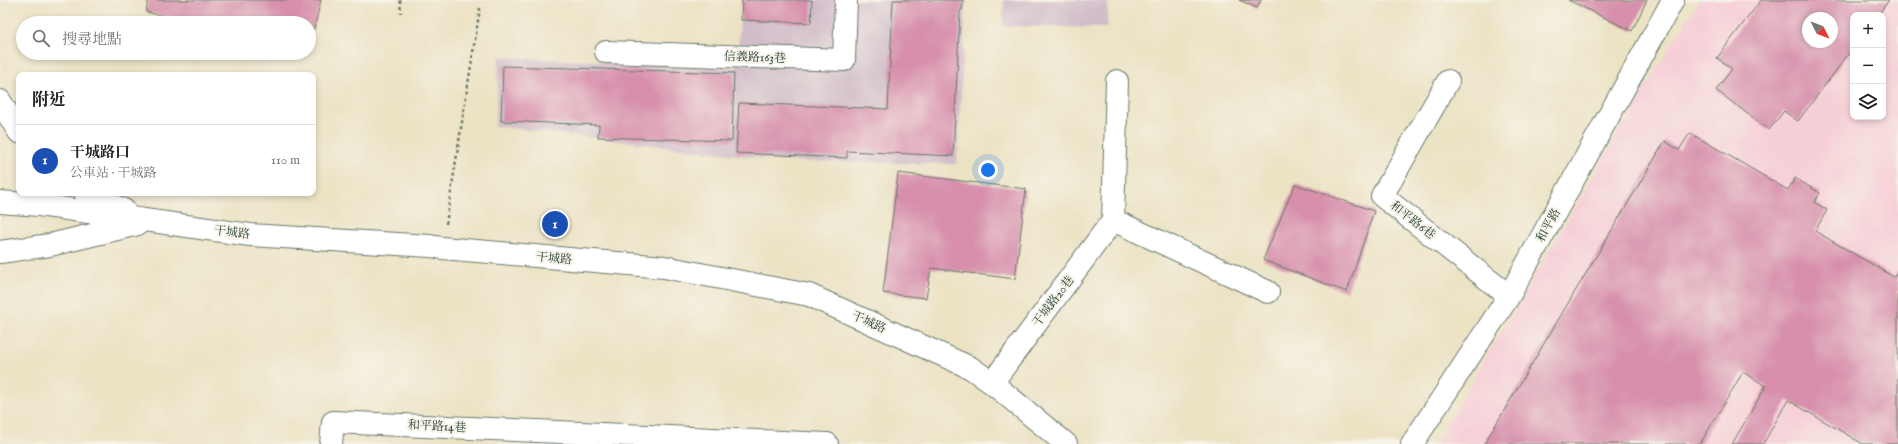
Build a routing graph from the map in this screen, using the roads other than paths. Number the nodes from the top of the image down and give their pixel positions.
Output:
1 (846, 0) edge
2 (1673, 0) edge
3 (606, 52) dead end
4 (1117, 81) dead end
5 (1448, 81) dead end
6 (0, 101) edge
7 (16, 127) edge
8 (92, 196) edge
9 (0, 202) edge
10 (1113, 220) junction
11 (151, 221) junction
12 (0, 252) edge
13 (1268, 292) dead end
14 (1509, 296) junction
15 (992, 382) junction
16 (331, 444) edge
17 (827, 444) edge
18 (1066, 444) edge
19 (1412, 444) edge

1 - 3 street, 信義路163巷
2 - 14 street, 和平路
4 - 10 street
5 - 14 street, 和平路6巷
6 - 7 street
8 - 11 street
9 - 11 street, 干城路
10 - 13 street
10 - 15 street, 干城路20巷
11 - 12 street
11 - 15 street, 干城路
14 - 19 street, 和平路
15 - 18 street, 干城路
16 - 17 street, 和平路14巷

